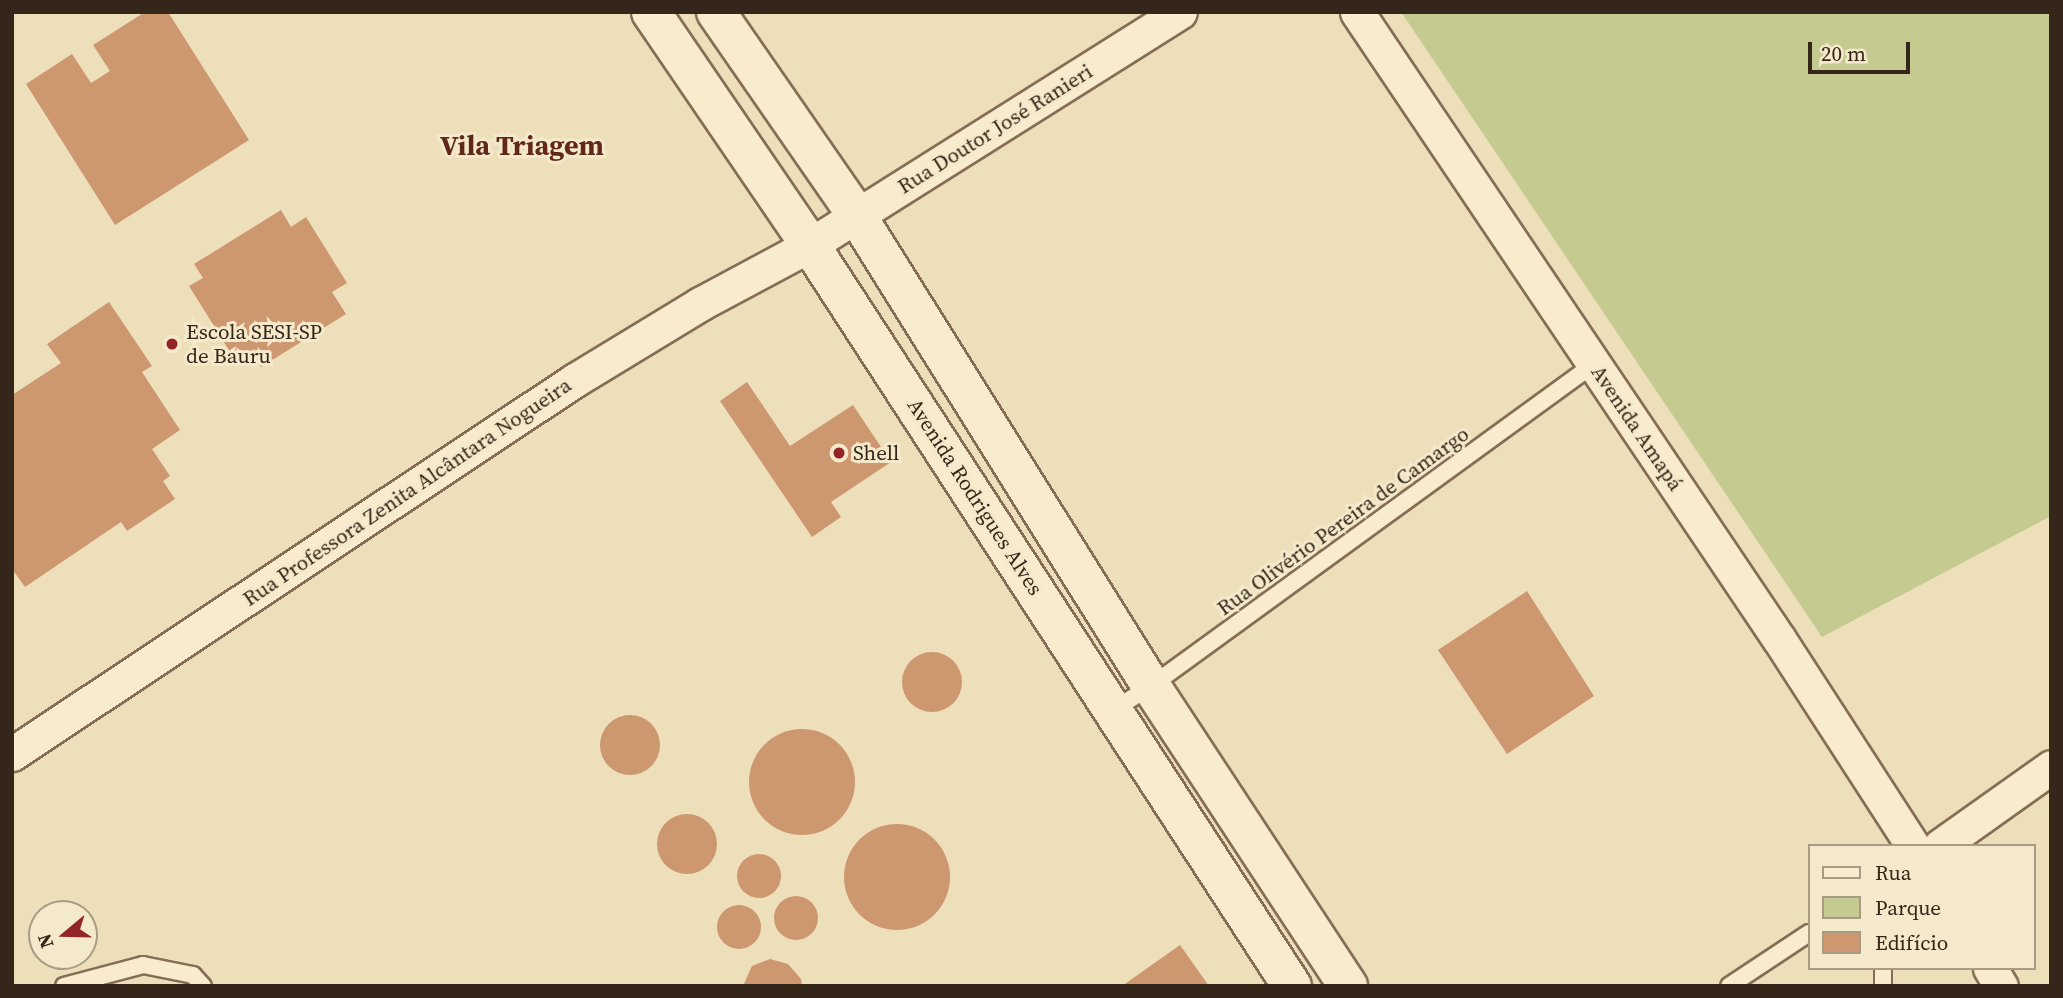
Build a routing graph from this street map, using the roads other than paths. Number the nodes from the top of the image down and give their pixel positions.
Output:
1 (651, 12) edge
2 (716, 12) edge
3 (1180, 12) edge
4 (1357, 12) edge
5 (857, 216) junction
6 (810, 245) junction
7 (1594, 364) junction
8 (1151, 686) junction
9 (1115, 709) junction
10 (12, 754) edge
11 (2051, 767) edge
12 (1912, 844) edge
13 (1943, 844) edge
14 (1808, 934) edge
15 (1991, 970) edge
16 (64, 986) edge
17 (203, 986) edge
18 (1292, 986) edge
19 (1348, 986) edge
20 (1729, 986) edge
21 (2001, 986) edge

1 - 6 main road, Avenida Rodrigues Alves
2 - 5 main road
3 - 5 street, Rua Doutor José Ranieri
4 - 7 street, Avenida Amapá
5 - 6 street, Rua Doutor José Ranieri
5 - 8 main road
6 - 9 main road, Avenida Rodrigues Alves
6 - 10 street, Rua Professora Zenita Alcântara Nogueira
7 - 8 lane, Rua Olivério Pereira de Camargo
7 - 12 street, Avenida Amapá
8 - 9 lane, Rua Olivério Pereira de Camargo
8 - 19 main road
9 - 18 main road, Avenida Rodrigues Alves
11 - 13 street
14 - 20 lane
15 - 21 street
16 - 17 lane

